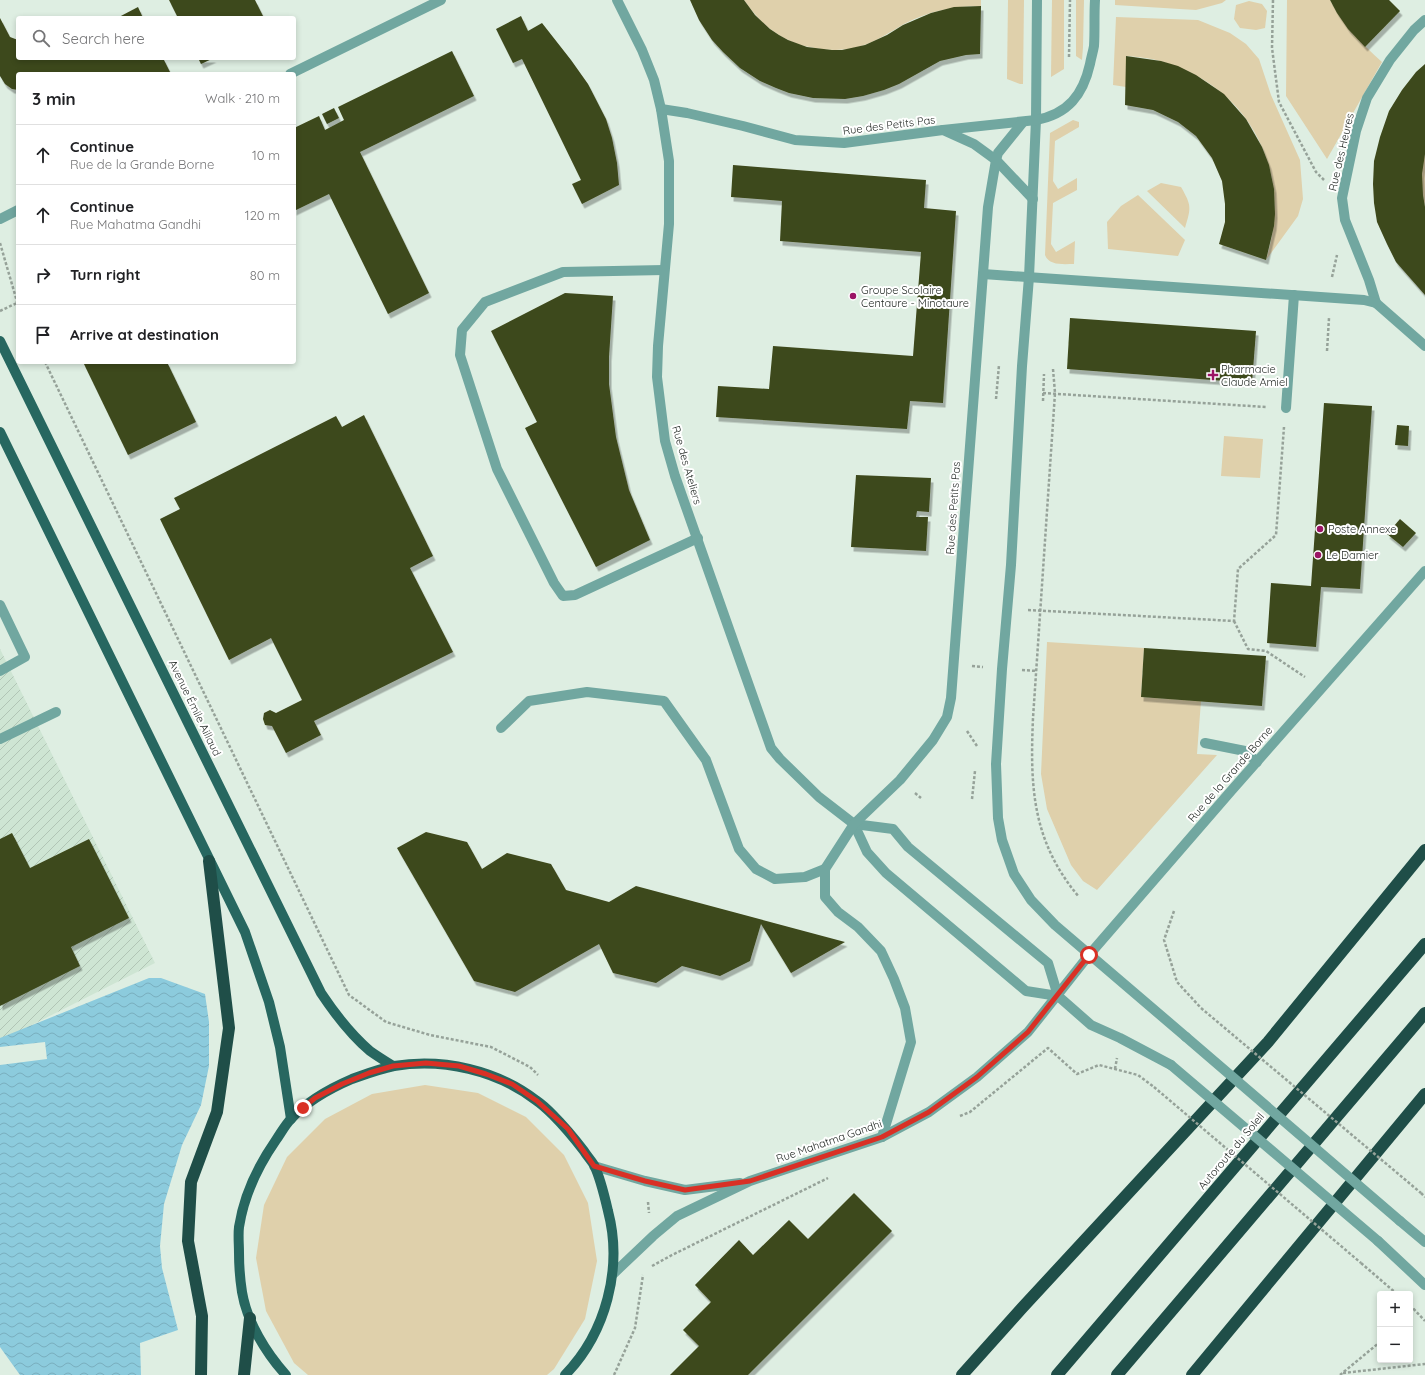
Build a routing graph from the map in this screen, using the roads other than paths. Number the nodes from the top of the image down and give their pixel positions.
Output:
1 (441, 0) edge
2 (617, 0) edge
3 (1037, 0) edge
4 (1095, 0) edge
5 (1425, 20) edge
6 (294, 72) edge
7 (661, 109) junction
8 (1036, 120) junction
9 (1023, 122) junction
10 (943, 130) junction
11 (996, 160) junction
12 (1033, 198) junction
13 (16, 211) edge
14 (0, 219) edge
15 (664, 270) junction
16 (983, 274) junction
17 (1029, 277) junction
18 (1294, 295) junction
19 (1376, 303) junction
20 (0, 341) edge
21 (1425, 346) edge
22 (1286, 408) road end
23 (0, 432) edge
24 (698, 538) junction
25 (1425, 571) edge
26 (0, 605) edge
27 (0, 671) edge
28 (56, 712) dead end
29 (501, 728) dead end
30 (0, 739) edge
31 (1204, 743) dead end
32 (1257, 762) junction
33 (854, 824) junction
34 (1425, 850) edge
35 (209, 861) junction
36 (825, 869) junction
37 (1425, 944) edge
38 (1089, 955) junction
39 (1058, 996) junction
40 (1425, 1013) edge
41 (393, 1066) junction
42 (1425, 1094) edge
43 (291, 1119) junction
44 (882, 1137) junction
45 (594, 1166) junction
46 (750, 1181) junction
47 (1425, 1242) edge
48 (613, 1274) junction
49 (1425, 1285) edge
50 (250, 1318) junction
51 (577, 1363) junction
52 (201, 1375) edge
53 (244, 1375) edge
54 (286, 1375) edge
55 (565, 1375) edge
56 (577, 1375) edge
57 (962, 1375) edge
58 (1057, 1375) edge
59 (1117, 1375) edge
60 (1192, 1375) edge

1 - 6 street
2 - 7 street, Rue des Ateliers
3 - 8 street
4 - 8 street
5 - 19 street, Rue des Heures
7 - 10 street, Rue des Petits Pas
7 - 15 street, Rue des Ateliers
8 - 9 street
8 - 12 street
9 - 10 street
9 - 11 street, Rue des Petits Pas
10 - 11 street, Rue des Petits Pas
11 - 12 street
11 - 16 street, Rue des Petits Pas
12 - 17 street
13 - 14 street
15 - 24 street, Rue des Ateliers
15 - 24 street
16 - 17 street
16 - 33 street, Rue des Petits Pas
17 - 18 street
17 - 38 street
18 - 19 street
18 - 22 street
19 - 21 street
20 - 41 main road, Avenue Émile Aillaud
23 - 35 main road
24 - 33 street, Rue des Ateliers
25 - 32 street, Rue de la Grande Borne
26 - 27 street
28 - 30 street
29 - 36 street
31 - 32 street
32 - 38 street, Rue de la Grande Borne
33 - 36 street, Rue des Petits Pas
33 - 39 street
33 - 39 street
34 - 57 highway
35 - 43 main road
35 - 52 highway
36 - 44 street
37 - 58 highway, Autoroute du Soleil
38 - 39 street, Rue de la Grande Borne
38 - 47 street, bridge
39 - 44 street, Rue Mahatma Gandhi
39 - 49 street, bridge
40 - 59 highway
41 - 43 main road
41 - 45 main road
42 - 60 highway
43 - 50 main road
44 - 46 street, Rue Mahatma Gandhi
45 - 46 street, Rue Mahatma Gandhi
45 - 48 main road
46 - 48 street, Rue Mahatma Gandhi
48 - 51 main road
50 - 53 highway
50 - 54 main road
51 - 55 main road
51 - 56 main road

